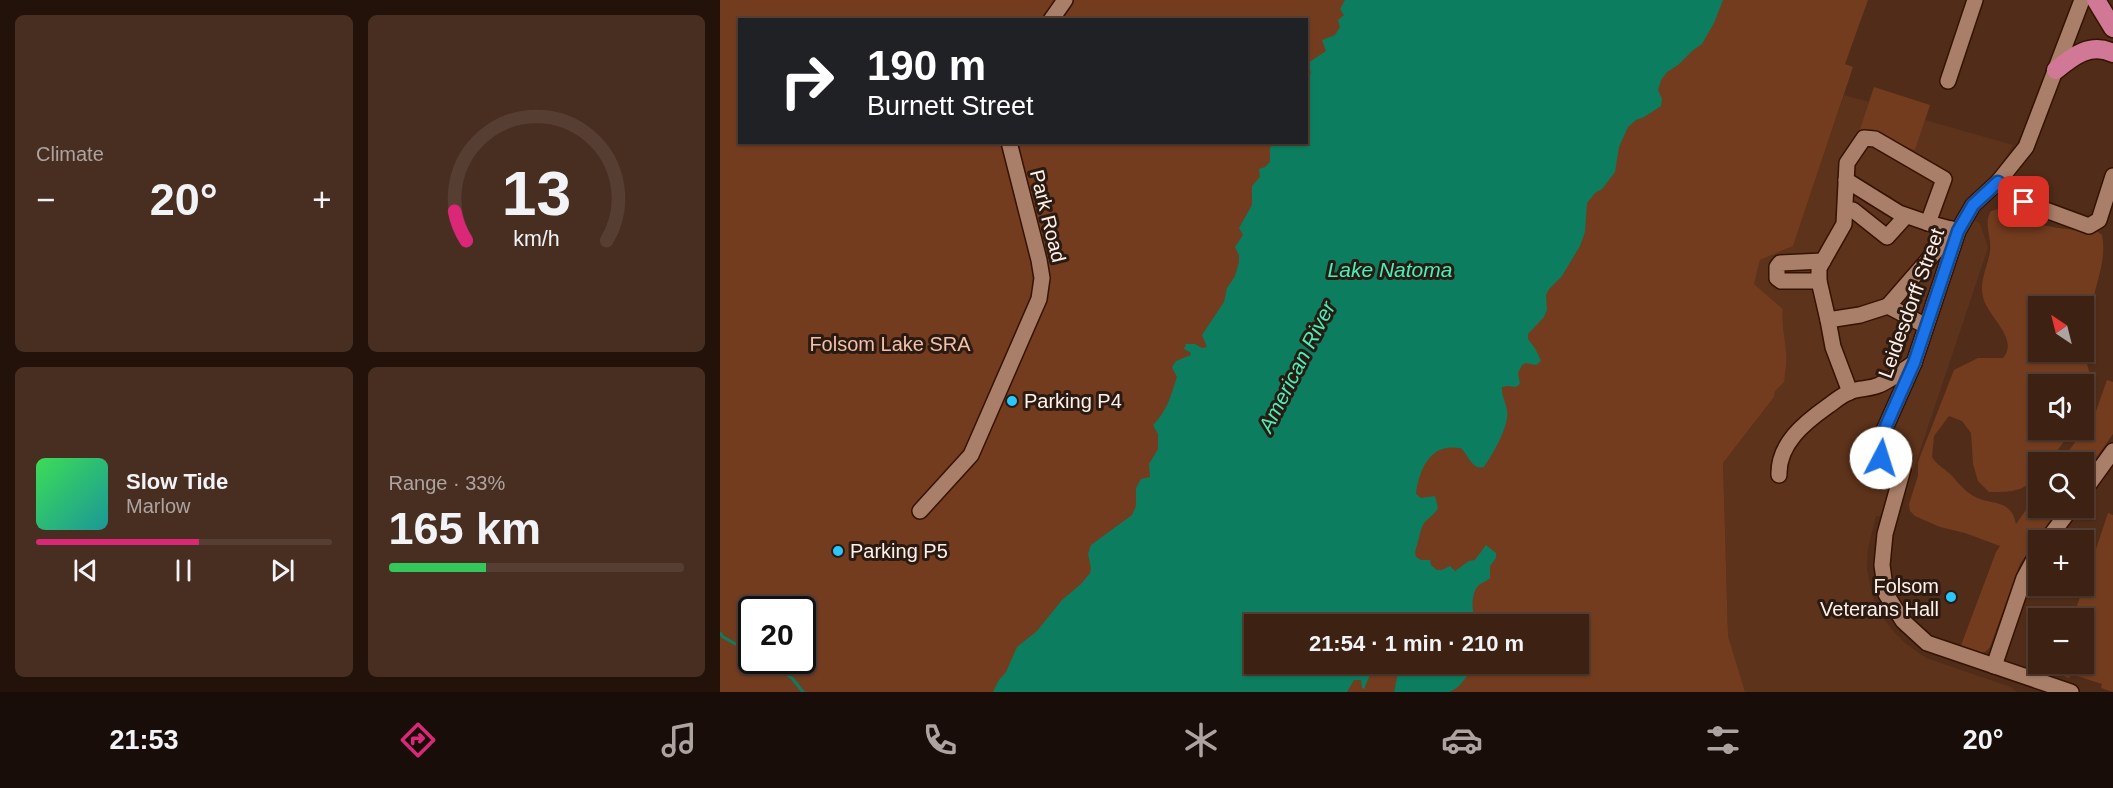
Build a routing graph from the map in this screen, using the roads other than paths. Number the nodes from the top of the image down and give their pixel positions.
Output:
1 (1065, 0) edge
2 (1975, 0) edge
3 (2082, 0) edge
4 (2096, 0) edge
5 (1052, 18) edge
6 (2113, 28) edge
7 (2113, 53) edge
8 (2056, 70) junction
9 (1948, 81) dead end
10 (1010, 144) edge
11 (2113, 176) edge
12 (1846, 180) junction
13 (1998, 182) junction
14 (1865, 192) junction
15 (1853, 210) junction
16 (1906, 216) junction
17 (1928, 223) junction
18 (1844, 224) junction
19 (1955, 230) junction
20 (1822, 261) junction
21 (1819, 281) junction
22 (1888, 306) junction
23 (1828, 320) junction
24 (1926, 327) junction
25 (1914, 363) junction
26 (1850, 392) junction
27 (2113, 451) edge
28 (1779, 475) dead end
29 (2094, 477) edge
30 (920, 511) dead end
31 (2028, 571) edge
32 (1994, 666) junction
33 (2037, 687) edge
34 (2071, 692) edge

1 - 5 street
2 - 9 street
3 - 8 street, Leidesdorff Street
4 - 6 main road
7 - 8 main road
8 - 13 street, Leidesdorff Street
10 - 30 street, Park Road
11 - 13 street
12 - 14 street
12 - 17 street
12 - 18 street
13 - 19 street, Leidesdorff Street
14 - 15 street
14 - 16 street
15 - 16 street
15 - 18 street
16 - 17 street
17 - 19 street
18 - 20 street
19 - 22 street
19 - 24 street, Leidesdorff Street
20 - 21 street
20 - 21 street
21 - 23 street
22 - 23 street
22 - 24 street
23 - 26 street
24 - 25 street, Leidesdorff Street
25 - 26 street
25 - 32 street, Leidesdorff Street
26 - 28 street
27 - 29 street
31 - 32 street
32 - 33 street
33 - 34 street

